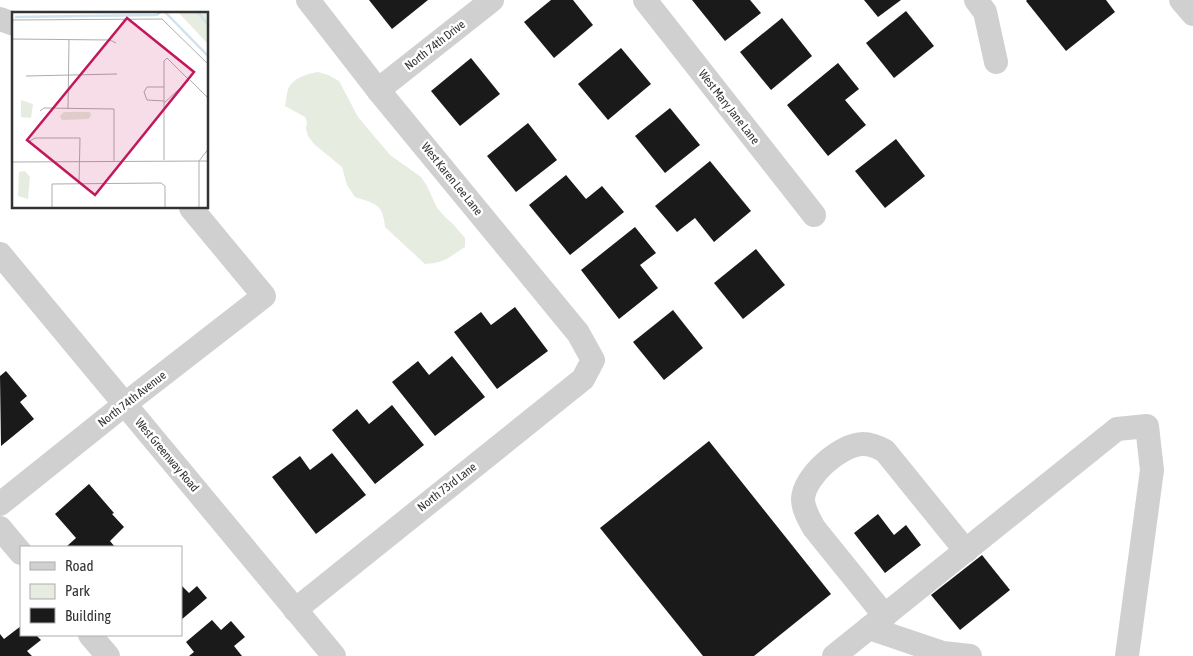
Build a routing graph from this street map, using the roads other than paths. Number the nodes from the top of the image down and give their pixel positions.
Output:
1 (308, 0) edge
2 (492, 0) edge
3 (645, 0) edge
4 (976, 0) edge
5 (1181, 0) edge
6 (1193, 14) edge
7 (0, 19) edge
8 (12, 23) edge
9 (996, 62) dead end
10 (378, 90) junction
11 (192, 209) edge
12 (814, 215) dead end
13 (0, 254) edge
14 (593, 360) joint
15 (125, 404) junction
16 (0, 504) edge
17 (0, 528) edge
18 (966, 551) junction
19 (20, 552) edge
20 (295, 610) junction
21 (877, 622) junction
22 (91, 636) edge
23 (108, 656) edge
24 (334, 656) edge
25 (834, 656) edge
26 (970, 656) edge
27 (1127, 656) edge

1 - 10 street, West Karen Lee Lane
2 - 10 street, North 74th Drive
3 - 12 street, West Mary Jane Lane
4 - 9 street
5 - 6 street
7 - 8 street
10 - 14 street, West Karen Lee Lane
11 - 15 street, North 74th Avenue
13 - 15 street, West Greenway Road
14 - 20 street, North 73rd Lane
15 - 16 street, North 74th Avenue
15 - 20 street, West Greenway Road
17 - 19 street
18 - 21 street
18 - 21 street
18 - 27 street
20 - 24 street, West Greenway Road
21 - 25 street
21 - 26 street
22 - 23 street

